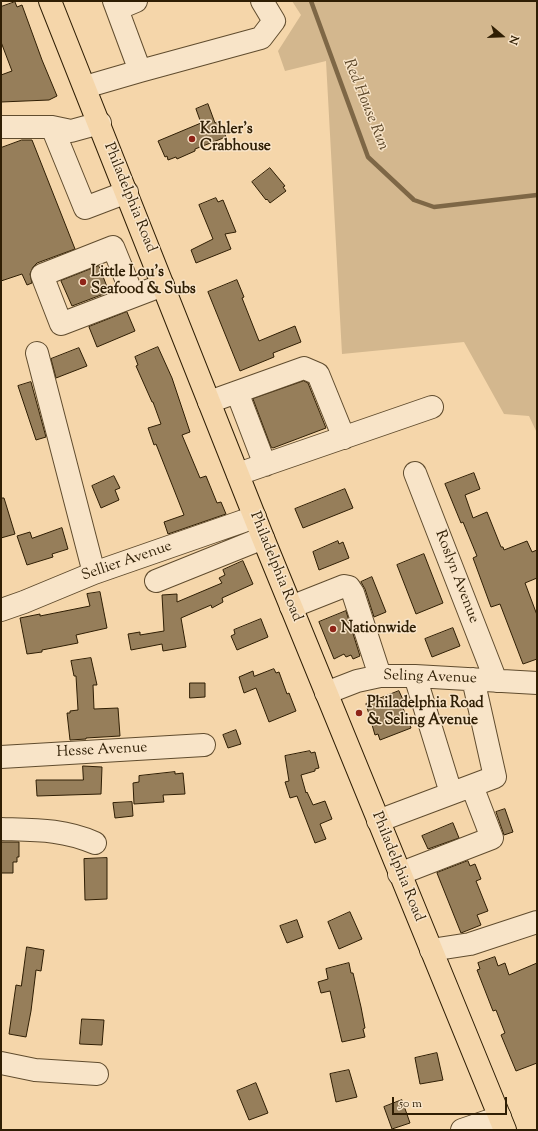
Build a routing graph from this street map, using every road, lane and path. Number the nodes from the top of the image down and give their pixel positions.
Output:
1 (50, 1) edge
2 (262, 1) edge
3 (122, 4) edge
4 (140, 71) junction
5 (85, 88) junction
6 (100, 123) junction
7 (1, 126) edge
8 (52, 127) junction
9 (127, 192) junction
10 (163, 285) junction
11 (133, 296) dead end
12 (37, 352) dead end
13 (237, 392) junction
14 (209, 402) junction
15 (432, 407) dead end
16 (344, 438) junction
17 (265, 465) junction
18 (415, 473) dead end
19 (238, 474) junction
20 (255, 517) junction
21 (263, 538) junction
22 (94, 573) junction
23 (156, 581) dead end
24 (291, 607) junction
25 (1, 610) edge
26 (380, 676) junction
27 (415, 676) junction
28 (473, 679) junction
29 (496, 680) junction
30 (537, 683) edge
31 (326, 693) junction
32 (204, 745) dead end
33 (1, 757) edge
34 (472, 786) junction
35 (451, 793) junction
36 (378, 820) junction
37 (1, 829) edge
38 (95, 843) dead end
39 (400, 874) junction
40 (537, 922) edge
41 (431, 950) junction
42 (1, 1063) edge
43 (98, 1074) dead end
44 (502, 1123) edge
45 (462, 1130) edge

1 - 5 main road, Philadelphia Road
2 - 4 street
3 - 4 street
4 - 5 street
5 - 6 main road, Philadelphia Road
6 - 8 street
6 - 9 main road, Philadelphia Road
7 - 8 street
8 - 9 street
9 - 10 main road, Philadelphia Road
10 - 11 street
10 - 14 main road, Philadelphia Road
12 - 22 street
13 - 14 street
13 - 16 street
13 - 17 street
14 - 19 main road, Philadelphia Road
15 - 16 street
16 - 17 street
17 - 19 street
18 - 29 street, Roslyn Avenue
19 - 20 main road, Philadelphia Road
20 - 21 main road, Philadelphia Road
20 - 22 street, Sellier Avenue
21 - 23 street
21 - 24 main road, Philadelphia Road
22 - 25 street, Sellier Avenue
24 - 26 street
24 - 31 main road, Philadelphia Road
26 - 27 street, Seling Avenue
26 - 31 street, Seling Avenue
27 - 28 street, Seling Avenue
27 - 35 street
28 - 29 street, Seling Avenue
28 - 34 street
29 - 30 street, Seling Avenue
31 - 36 main road, Philadelphia Road
32 - 33 street, Hesse Avenue
34 - 35 street
34 - 39 street
35 - 36 street
36 - 39 main road, Philadelphia Road
37 - 38 street
39 - 41 main road, Philadelphia Road
40 - 41 street
41 - 44 main road, Philadelphia Road
42 - 43 street
44 - 45 street

